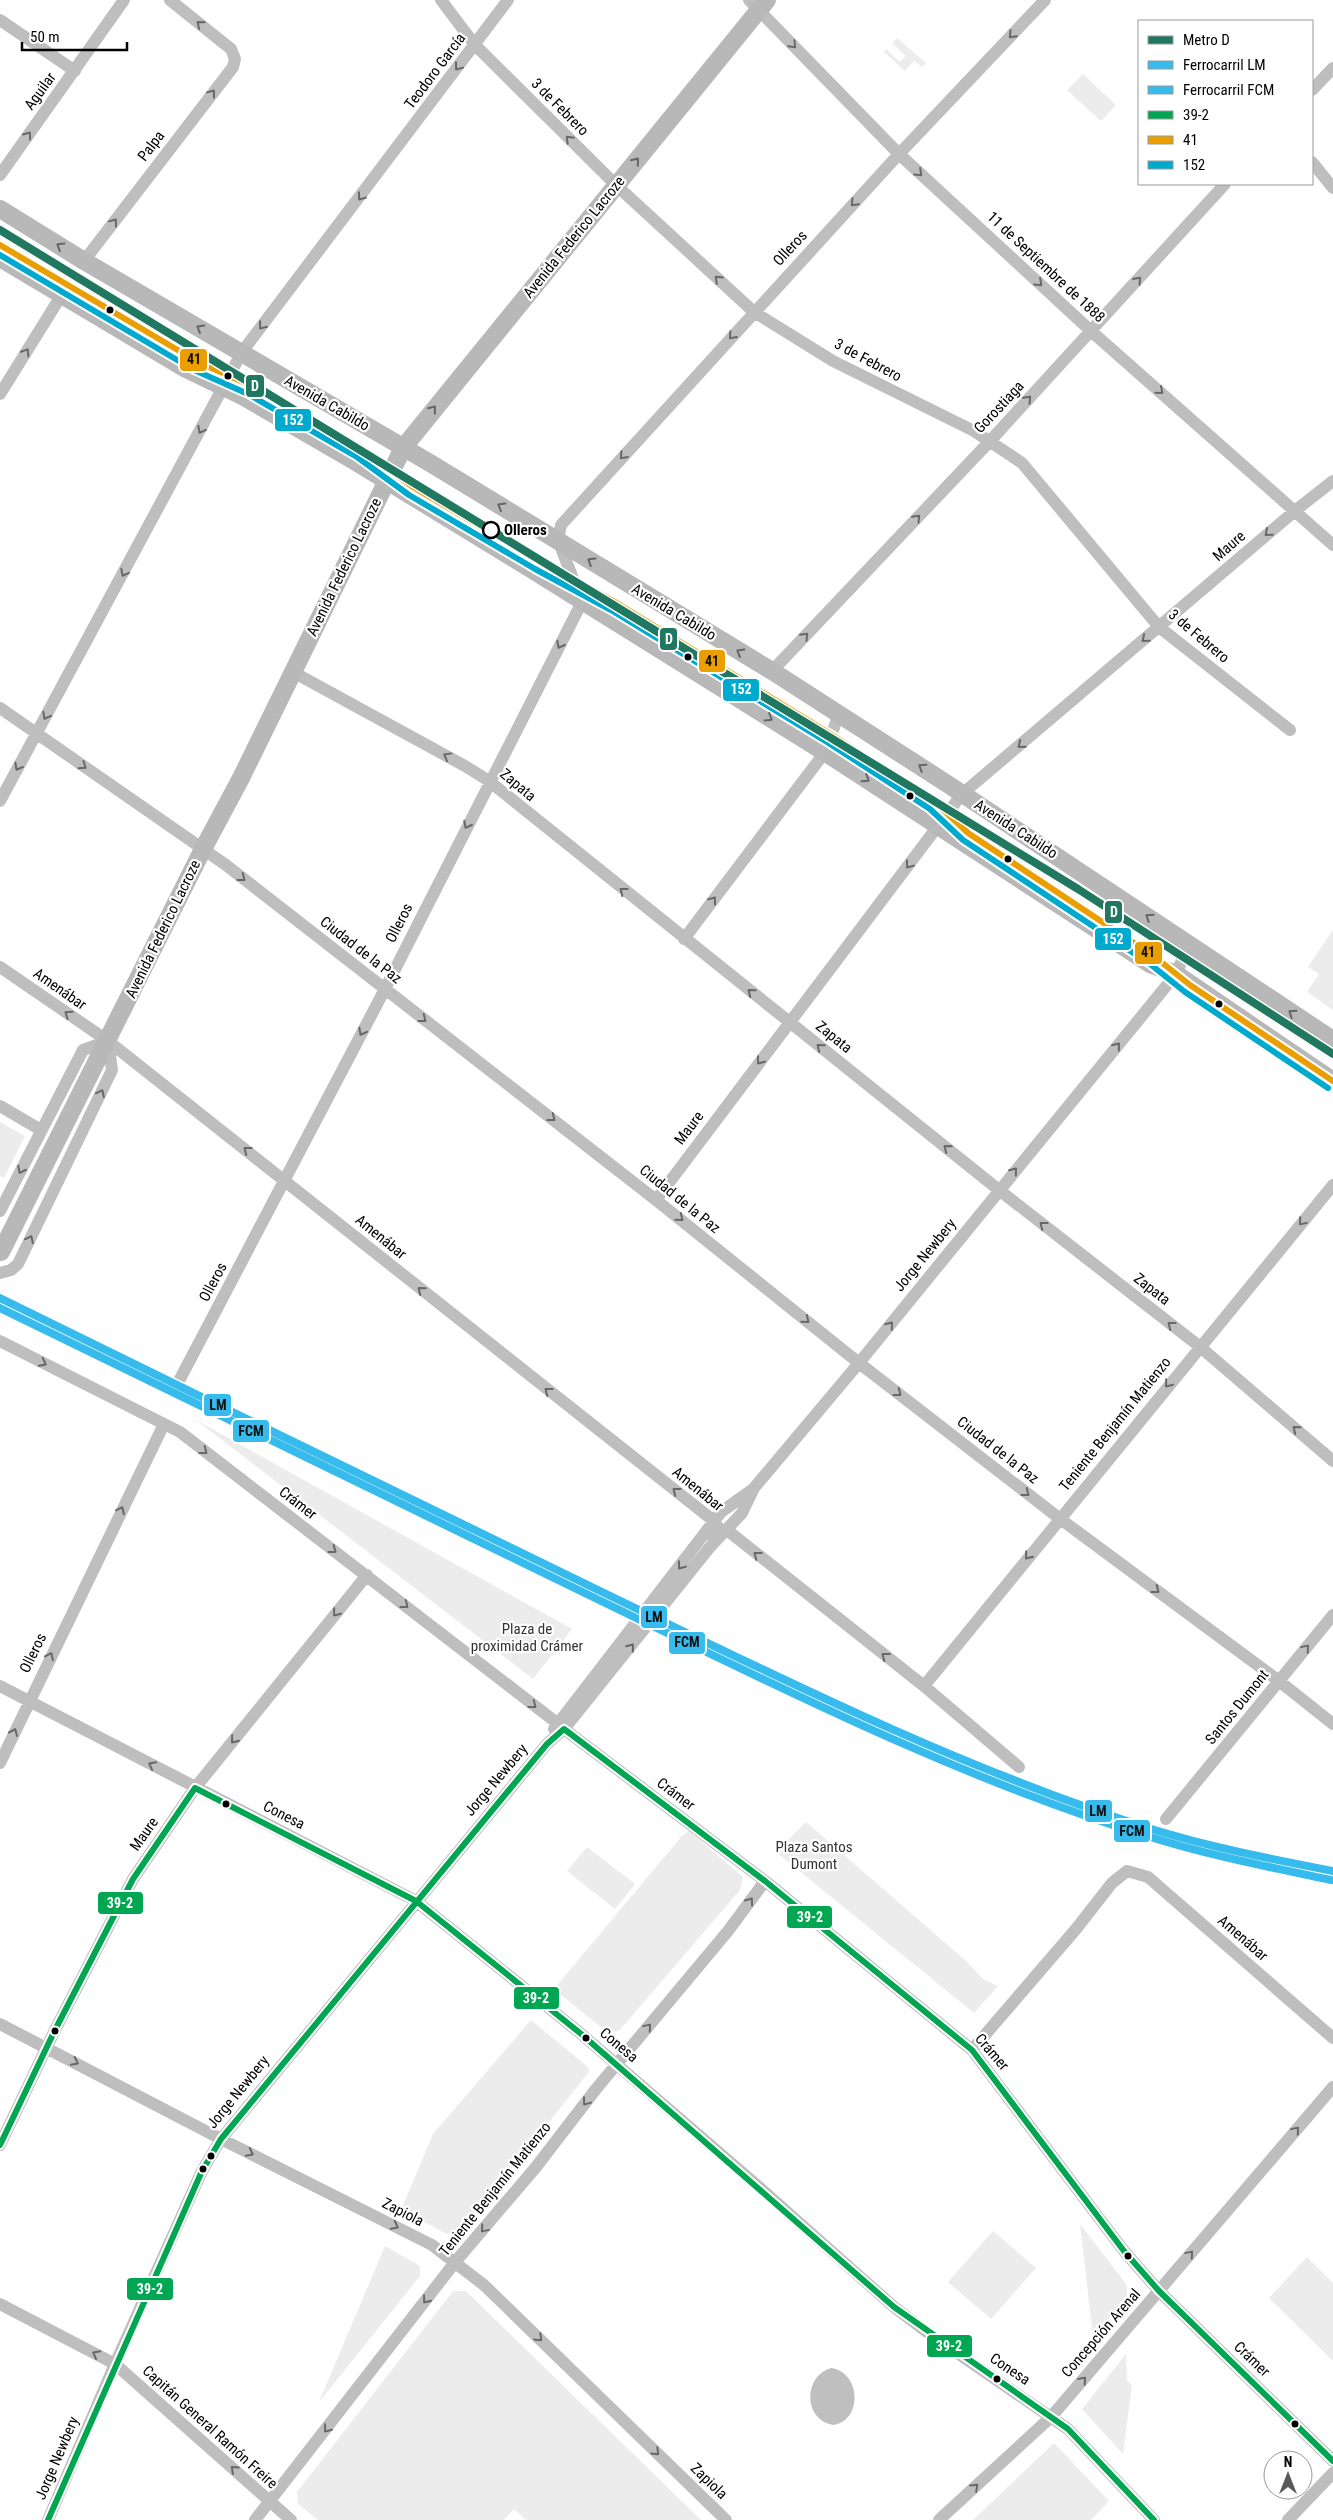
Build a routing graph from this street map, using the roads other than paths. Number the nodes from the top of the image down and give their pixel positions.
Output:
1 (124, 0) edge
2 (170, 0) edge
3 (441, 0) edge
4 (508, 0) edge
5 (1045, 0) edge
6 (759, 3) edge
7 (0, 20) edge
8 (475, 46) junction
9 (1333, 68) edge
10 (75, 71) junction
11 (1313, 89) edge
12 (899, 154) junction
13 (1313, 163) edge
14 (0, 175) edge
15 (616, 185) junction
16 (1224, 185) edge
17 (1333, 188) edge
18 (0, 209) edge
19 (0, 258) edge
20 (84, 261) junction
21 (61, 296) junction
22 (754, 312) junction
23 (1091, 332) junction
24 (242, 352) junction
25 (224, 388) junction
26 (0, 394) edge
27 (991, 440) junction
28 (403, 448) junction
29 (385, 481) junction
30 (1333, 481) edge
31 (1296, 510) junction
32 (558, 540) junction
33 (1333, 545) edge
34 (582, 602) junction
35 (1159, 627) junction
36 (293, 672) junction
37 (772, 672) junction
38 (0, 708) edge
39 (839, 714) junction
40 (1290, 730) dead end
41 (37, 734) junction
42 (825, 752) junction
43 (488, 781) junction
44 (962, 794) junction
45 (0, 801) edge
46 (938, 826) junction
47 (203, 849) junction
48 (684, 939) junction
49 (1189, 944) junction
50 (0, 967) edge
51 (1176, 974) junction
52 (385, 989) junction
53 (789, 1022) junction
54 (1333, 1040) edge
55 (108, 1041) junction
56 (1333, 1081) edge
57 (0, 1106) edge
58 (41, 1130) junction
59 (285, 1180) junction
60 (1333, 1185) edge
61 (999, 1190) junction
62 (656, 1200) junction
63 (0, 1211) edge
64 (1, 1252) dead end
65 (0, 1273) edge
66 (0, 1341) edge
67 (1199, 1346) junction
68 (860, 1364) junction
69 (180, 1379) dead end
70 (164, 1424) junction
71 (1333, 1461) edge
72 (754, 1488) junction
73 (1059, 1518) junction
74 (714, 1522) junction
75 (727, 1530) junction
76 (710, 1547) junction
77 (367, 1575) junction
78 (663, 1598) junction
79 (1333, 1615) edge
80 (1279, 1681) junction
81 (0, 1686) edge
82 (924, 1686) junction
83 (28, 1700) junction
84 (1333, 1724) edge
85 (560, 1726) junction
86 (0, 1763) edge
87 (1019, 1767) dead end
88 (195, 1788) junction
89 (1166, 1819) dead end
90 (765, 1881) junction
91 (416, 1901) junction
92 (0, 2024) edge
93 (1333, 2038) edge
94 (47, 2047) junction
95 (972, 2050) junction
96 (616, 2064) junction
97 (1333, 2086) edge
98 (221, 2139) junction
99 (0, 2145) edge
100 (456, 2262) junction
101 (1159, 2291) junction
102 (0, 2304) edge
103 (114, 2364) junction
104 (1052, 2417) junction
105 (1333, 2461) edge
106 (1333, 2473) edge
107 (270, 2502) junction
108 (48, 2520) edge
109 (255, 2520) edge
110 (291, 2520) edge
111 (726, 2520) edge
112 (939, 2520) edge
113 (1154, 2520) edge
114 (1288, 2520) edge

1 - 10 street, Aguilar
20 -> 2 street, Palpa
3 - 8 street, 3 de Febrero
4 - 8 street, Teodoro García
5 -> 12 street, Olleros
6 -> 12 street, 11 de Septiembre de 1888
15 -> 6 main road, Avenida Federico Lacroze
7 - 10 street
15 -> 8 street, 3 de Febrero
8 -> 24 street, Teodoro García
9 - 11 street
14 -> 10 street, Aguilar
12 -> 22 street, Olleros
12 -> 23 street, 11 de Septiembre de 1888
13 - 17 street
22 -> 15 street, 3 de Febrero
28 -> 15 main road, Avenida Federico Lacroze
23 -> 16 street, Gorostiaga
20 -> 18 main road, Avenida Cabildo
19 - 21 main road
24 -> 20 main road, Avenida Cabildo
21 - 25 main road
26 -> 21 street
22 - 27 street, 3 de Febrero
22 -> 32 street, Olleros
27 -> 23 street, Gorostiaga
23 -> 31 street, 11 de Septiembre de 1888
24 - 25 street, Teodoro García
24 - 28 main road, Avenida Cabildo
25 - 29 main road
25 -> 41 street, Teodoro García
27 - 35 street, 3 de Febrero
37 -> 27 street, Gorostiaga
28 - 29 main road, Avenida Federico Lacroze
32 -> 28 main road, Avenida Cabildo
29 - 34 main road
29 - 36 main road, Avenida Federico Lacroze
30 - 31 street, Maure
31 - 33 street, 11 de Septiembre de 1888
31 -> 35 street, Maure
32 - 34 street
37 -> 32 main road, Avenida Cabildo
34 -> 42 main road
34 -> 43 street, Olleros
35 - 40 street, 3 de Febrero
35 -> 44 street, Maure
43 -> 36 street, Zapata
36 - 47 main road, Avenida Federico Lacroze
37 - 39 main road, Avenida Cabildo
38 - 41 street, Ciudad de la Paz
39 - 42 street
44 -> 39 main road, Avenida Cabildo
41 -> 45 street, Teodoro García
41 -> 47 street, Ciudad de la Paz
42 -> 46 main road
48 -> 42 street
48 -> 43 street, Zapata
43 -> 52 street, Olleros
44 - 46 street, Maure
49 -> 44 main road, Avenida Cabildo
46 - 51 main road
46 -> 53 street, Maure
47 -> 52 street, Ciudad de la Paz
47 - 55 main road, Avenida Federico Lacroze
53 -> 48 street, Zapata
49 - 51 street, Jorge Newbery
54 -> 49 main road, Avenida Cabildo
55 -> 50 street, Amenábar
51 - 56 main road
61 -> 51 street, Jorge Newbery
52 -> 59 street, Olleros
52 -> 62 street, Ciudad de la Paz
61 -> 53 street, Zapata
53 -> 62 street, Maure
55 - 58 street
59 -> 55 street, Amenábar
55 - 64 main road, Avenida Federico Lacroze
65 -> 55 street
57 - 58 street
58 -> 63 street
59 - 69 street, Olleros
74 -> 59 street, Amenábar
60 -> 67 street, Teniente Benjamín Matienzo
67 -> 61 street, Zapata
68 -> 61 street, Jorge Newbery
62 -> 68 street, Ciudad de la Paz
66 -> 70 street, Crámer
71 -> 67 street, Zapata
67 -> 73 street, Teniente Benjamín Matienzo
68 - 72 street, Jorge Newbery
68 -> 73 street, Ciudad de la Paz
70 -> 77 street, Crámer
83 -> 70 street, Olleros
72 - 74 street, Jorge Newbery
72 - 75 street, Jorge Newbery
73 -> 80 street, Ciudad de la Paz
73 -> 82 street, Teniente Benjamín Matienzo
74 - 76 street, Amenábar
74 -> 78 street, Jorge Newbery
75 - 76 street, Jorge Newbery
82 -> 75 street, Amenábar
76 - 78 street, Jorge Newbery
77 -> 85 street, Crámer
77 -> 88 street, Maure
78 - 85 street, Jorge Newbery
80 -> 79 street, Santos Dumont
80 - 84 street, Ciudad de la Paz
80 - 89 street, Santos Dumont
81 - 83 street, Conesa
82 - 87 street, Amenábar
86 -> 83 street, Olleros
88 -> 83 street, Conesa
85 - 90 street, Crámer
85 - 91 street, Jorge Newbery
88 - 91 street, Conesa
88 - 94 street, Maure
90 - 95 street, Crámer
96 -> 90 street, Teniente Benjamín Matienzo
91 - 96 street, Conesa
91 - 98 street, Jorge Newbery
92 - 94 street, Zapiola
93 - 95 street, Amenábar
94 -> 98 street, Zapiola
94 - 99 street, Maure
95 - 101 street, Crámer
96 -> 100 street, Teniente Benjamín Matienzo
96 - 104 street, Conesa
101 -> 97 street, Concepción Arenal
98 -> 100 street, Zapiola
98 - 103 street, Jorge Newbery
100 -> 107 street, Teniente Benjamín Matienzo
100 -> 111 street, Zapiola
104 -> 101 street, Concepción Arenal
101 - 105 street, Crámer
103 -> 102 street, Capitán General Ramón Freire
107 -> 103 street, Capitán General Ramón Freire
103 - 108 street, Jorge Newbery
112 -> 104 street, Concepción Arenal
104 - 113 street, Conesa
106 - 114 street
107 - 109 street, Teniente Benjamín Matienzo
107 - 110 street, Capitán General Ramón Freire

